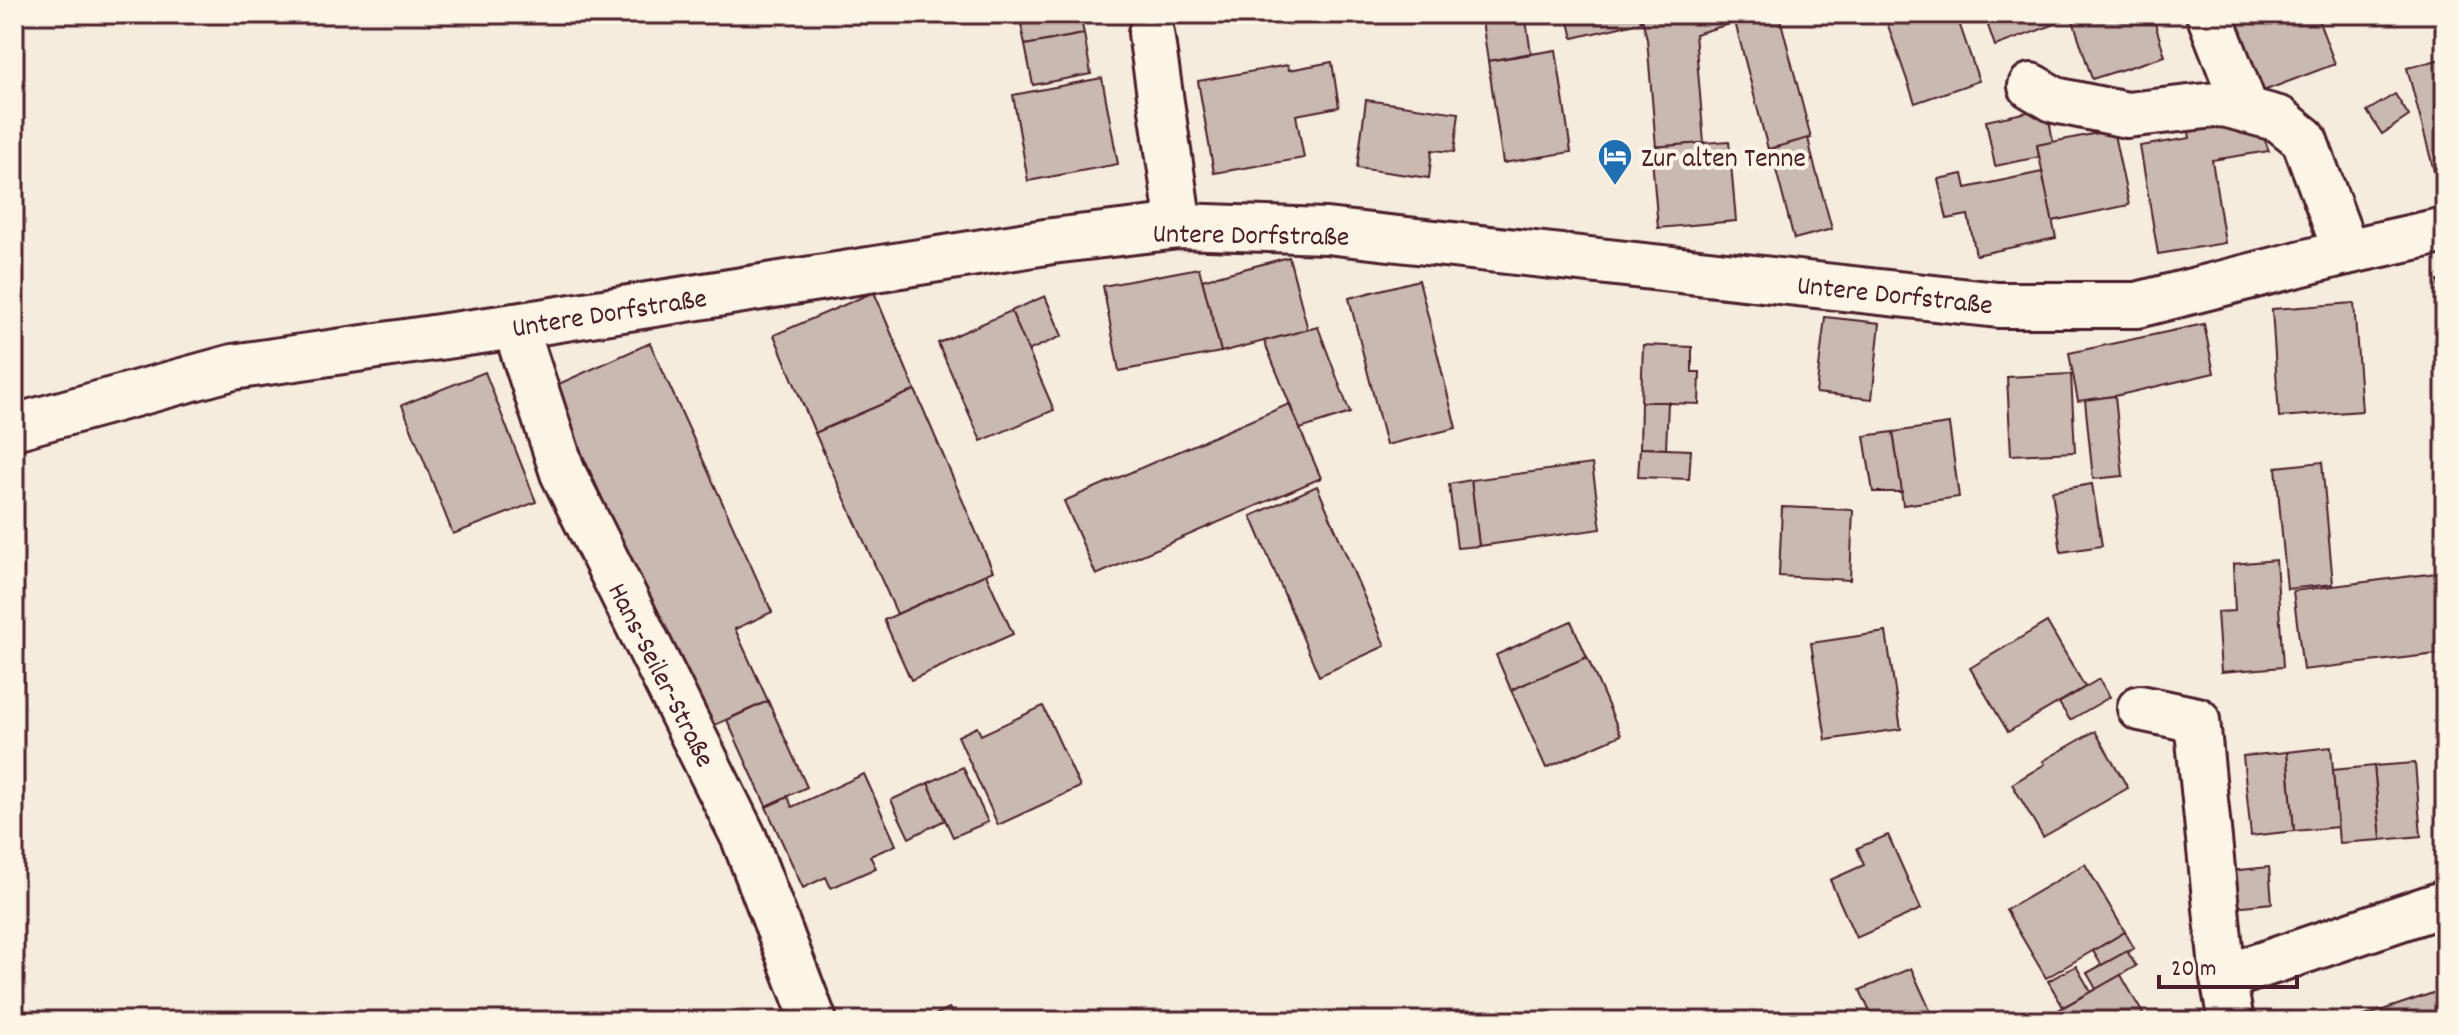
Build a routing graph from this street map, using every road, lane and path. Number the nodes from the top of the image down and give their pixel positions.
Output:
1 (2209, 14) edge
2 (1151, 33) dead end
3 (2031, 86) dead end
4 (2246, 110) junction
5 (1179, 226) junction
6 (2445, 230) edge
7 (2346, 252) junction
8 (515, 326) junction
9 (14, 427) edge
10 (2140, 708) dead end
11 (2445, 903) edge
12 (2223, 978) junction
13 (814, 1021) edge
14 (2231, 1021) edge

1 - 4 street
2 - 5 street
3 - 4 street
4 - 7 street
5 - 7 street, Untere Dorfstraße
5 - 8 street, Untere Dorfstraße
6 - 7 street, Untere Dorfstraße
8 - 9 street, Untere Dorfstraße
8 - 13 street, Hans-Seiler-Straße
10 - 12 street
11 - 12 street
12 - 14 street

